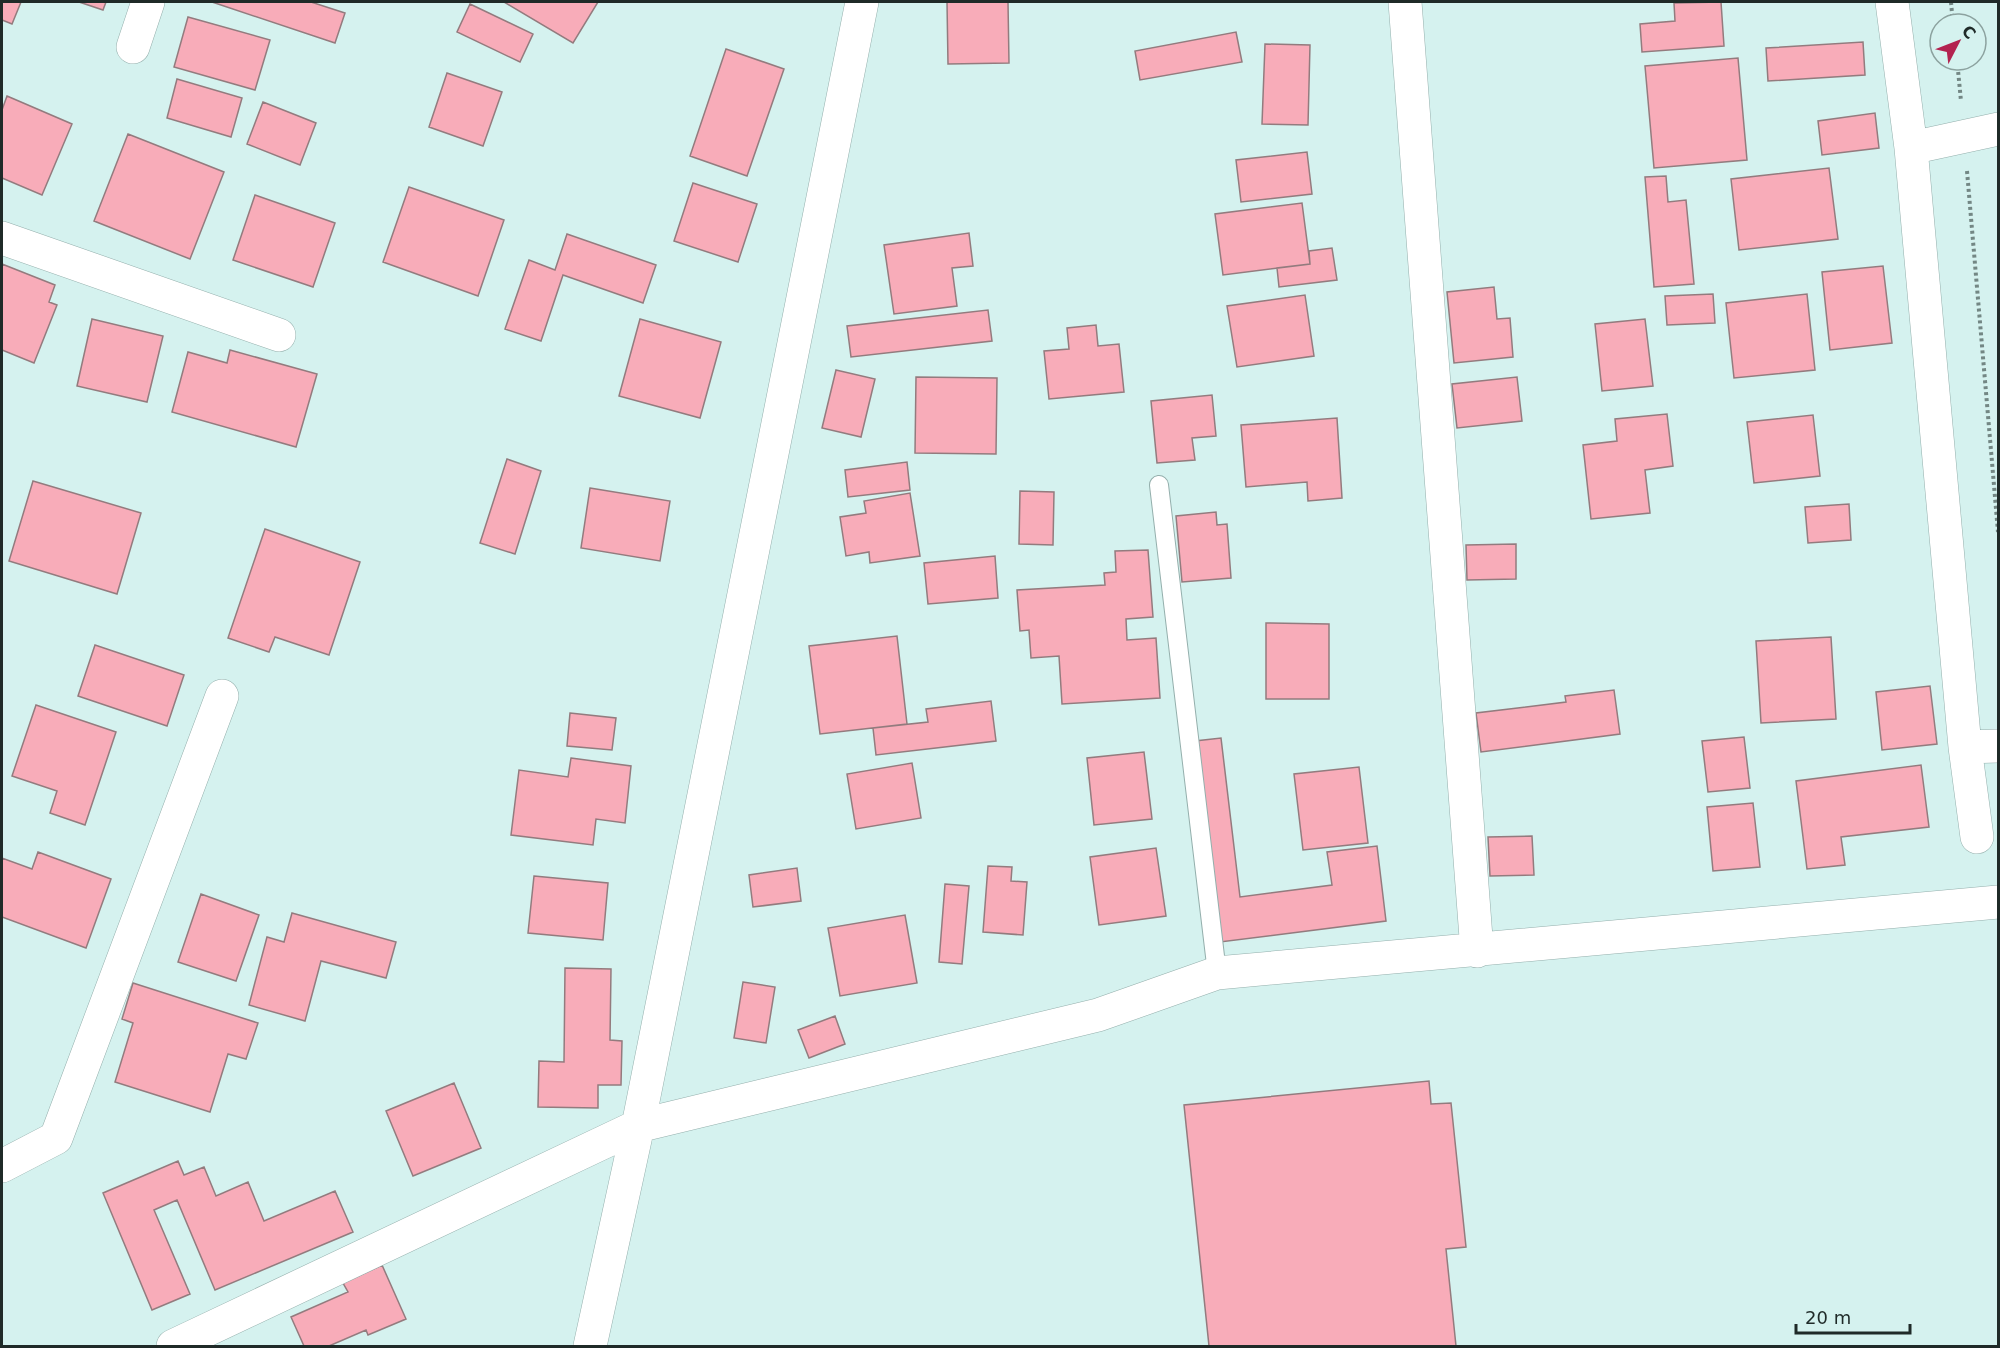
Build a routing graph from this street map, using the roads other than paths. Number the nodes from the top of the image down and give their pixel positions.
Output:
1 (148, 2) edge
2 (862, 2) edge
3 (1405, 2) edge
4 (1892, 2) edge
5 (133, 47) dead end
6 (1998, 129) edge
7 (1911, 148) junction
8 (2, 238) edge
9 (279, 335) dead end
10 (1159, 485) dead end
11 (222, 696) dead end
12 (1998, 746) edge
13 (1965, 747) junction
14 (1977, 837) dead end
15 (1998, 902) edge
16 (1477, 951) junction
17 (1217, 973) junction
18 (638, 1126) junction
19 (2, 1166) edge
20 (173, 1347) edge
21 (590, 1347) edge

1 - 5 street
2 - 18 street
3 - 16 street
4 - 7 street
6 - 7 street
7 - 13 street
8 - 9 street
10 - 17 lane
11 - 19 street
12 - 13 street
13 - 14 street
15 - 16 street
16 - 17 street
17 - 18 street
18 - 20 street
18 - 21 street

